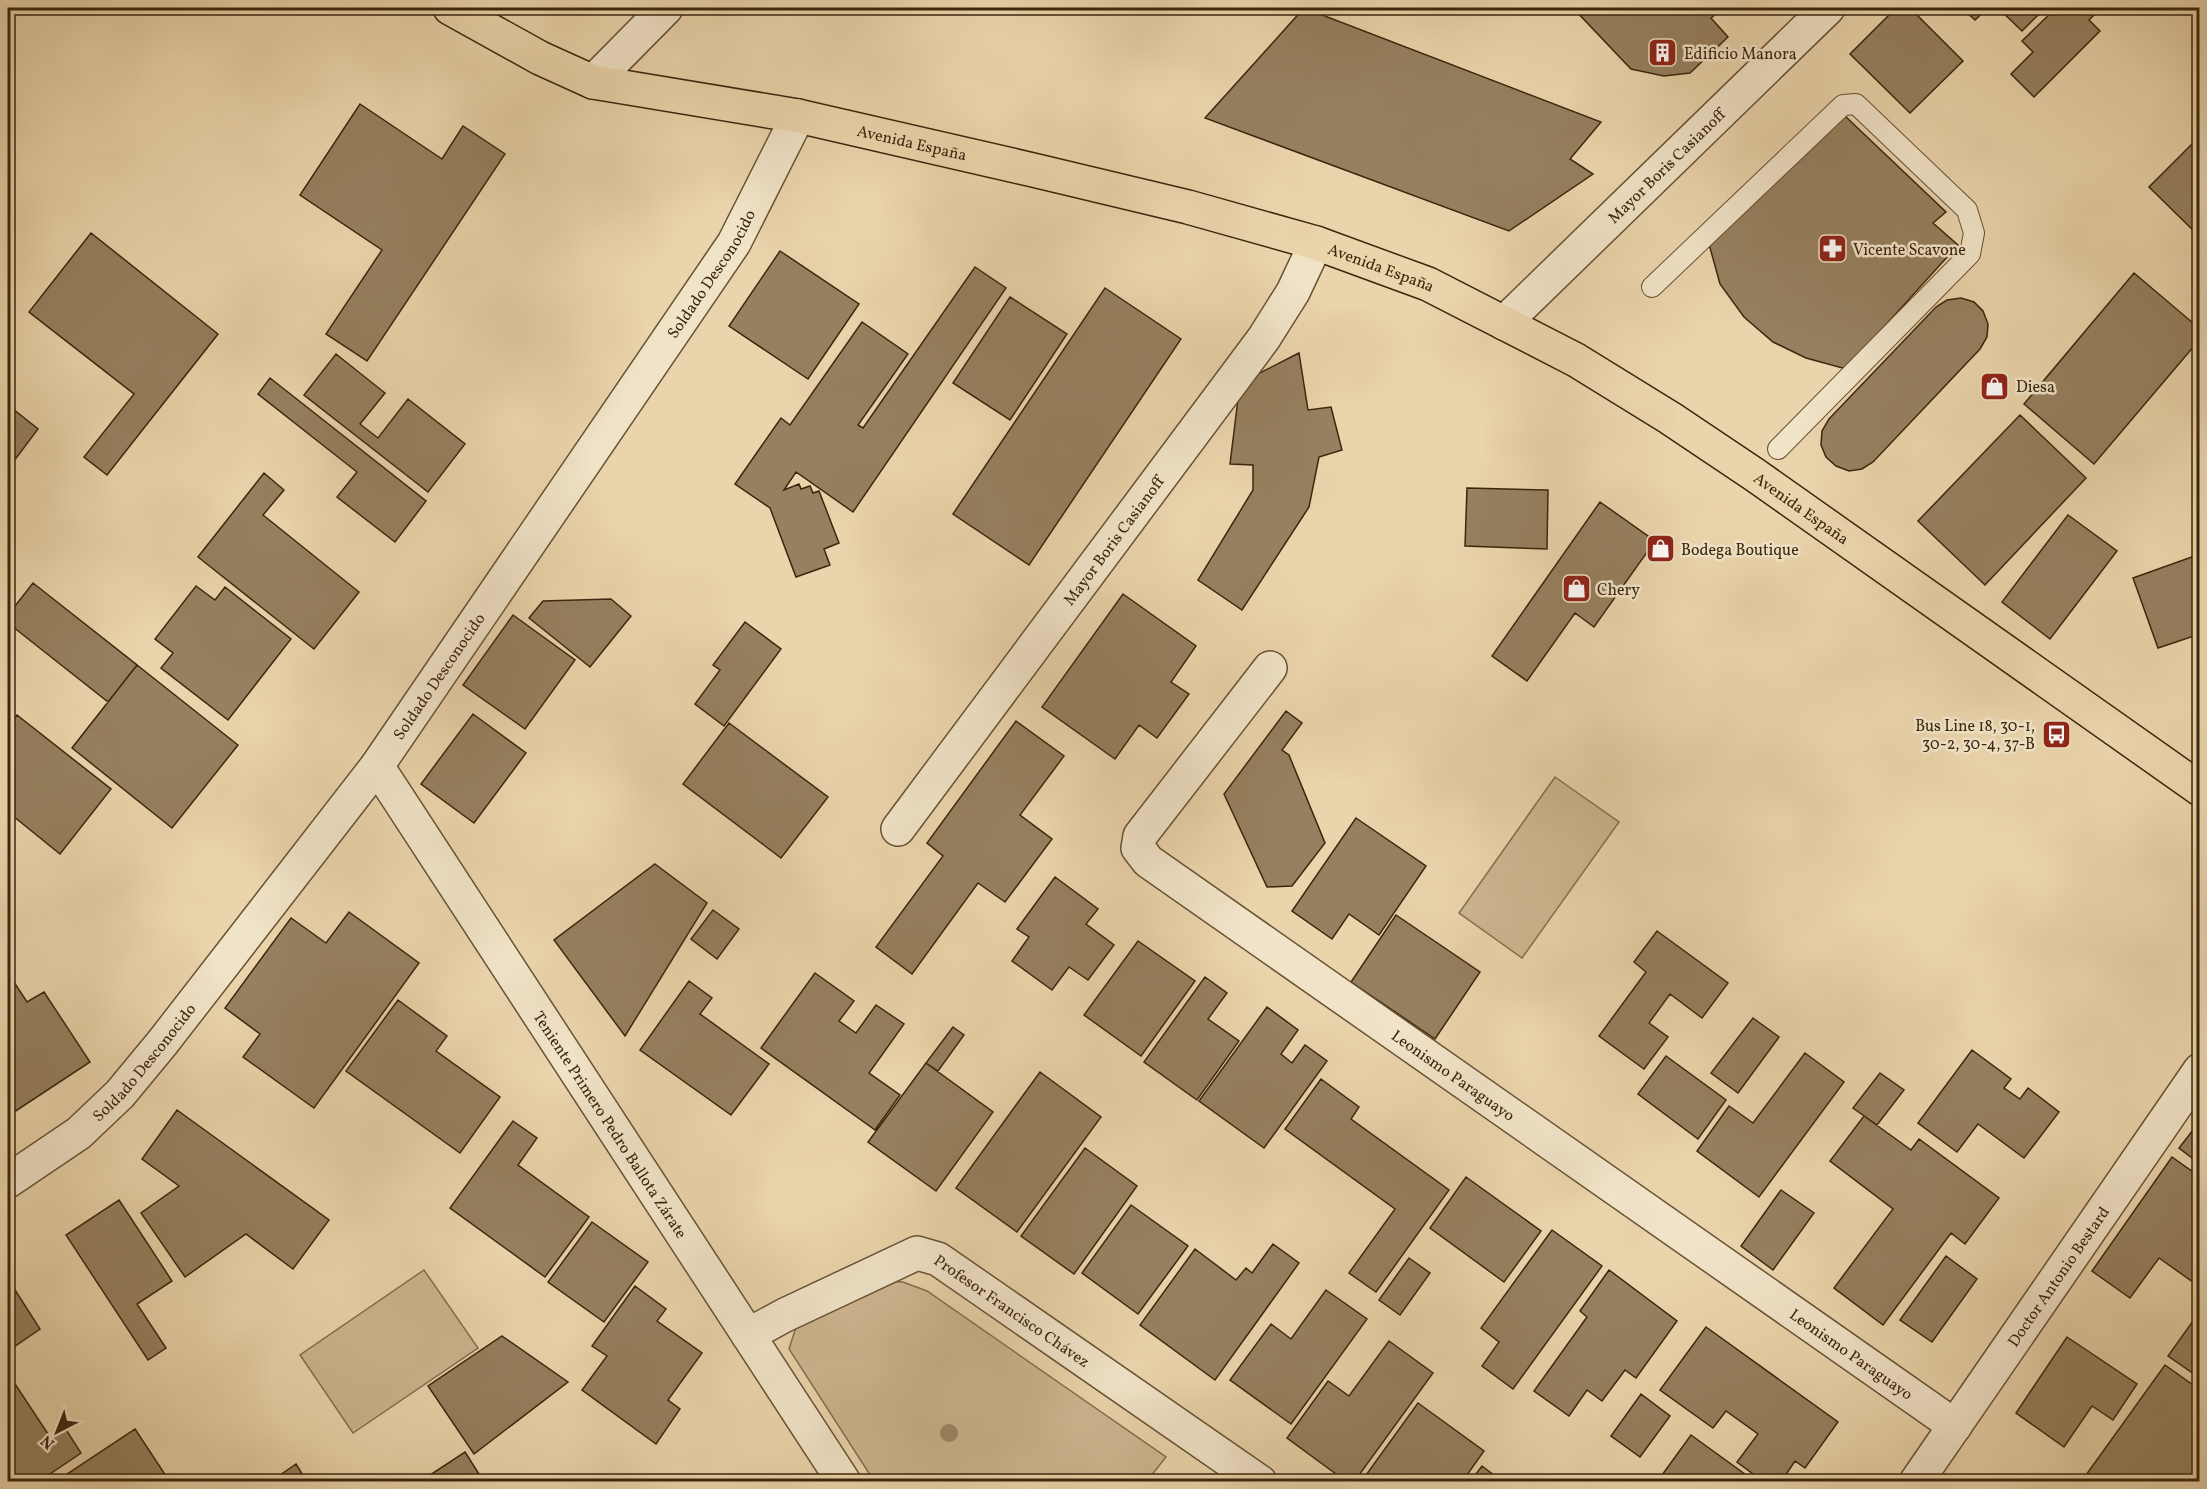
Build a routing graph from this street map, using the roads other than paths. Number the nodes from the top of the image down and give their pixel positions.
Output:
1 (450, 8) edge
2 (666, 8) edge
3 (1828, 8) edge
4 (592, 82) junction
5 (798, 116) junction
6 (1316, 243) junction
7 (1652, 286) dead end
8 (1504, 323) junction
9 (1778, 448) dead end
10 (1270, 668) dead end
11 (377, 766) junction
12 (2199, 789) edge
13 (898, 829) dead end
14 (2199, 1070) edge
15 (8, 1180) edge
16 (748, 1335) junction
17 (1955, 1426) junction
18 (836, 1479) edge
19 (1260, 1482) edge
20 (1916, 1482) edge

1 - 4 main road, Avenida España
2 - 4 street
3 - 8 street, Mayor Boris Casianoff
4 - 5 main road, Avenida España
5 - 6 main road, Avenida España
5 - 11 street, Soldado Desconocido
6 - 8 main road, Avenida España
6 - 13 street, Mayor Boris Casianoff
7 - 9 lane
8 - 12 main road, Avenida España
10 - 17 street, Leonismo Paraguayo
11 - 15 street, Soldado Desconocido
11 - 16 street, Teniente Primero Pedro Ballota Zárate
14 - 17 street, Doctor Antonio Bestard
16 - 18 street, Teniente Primero Pedro Ballota Zárate
16 - 19 street, Profesor Francisco Chávez
17 - 20 street, Doctor Antonio Bestard

